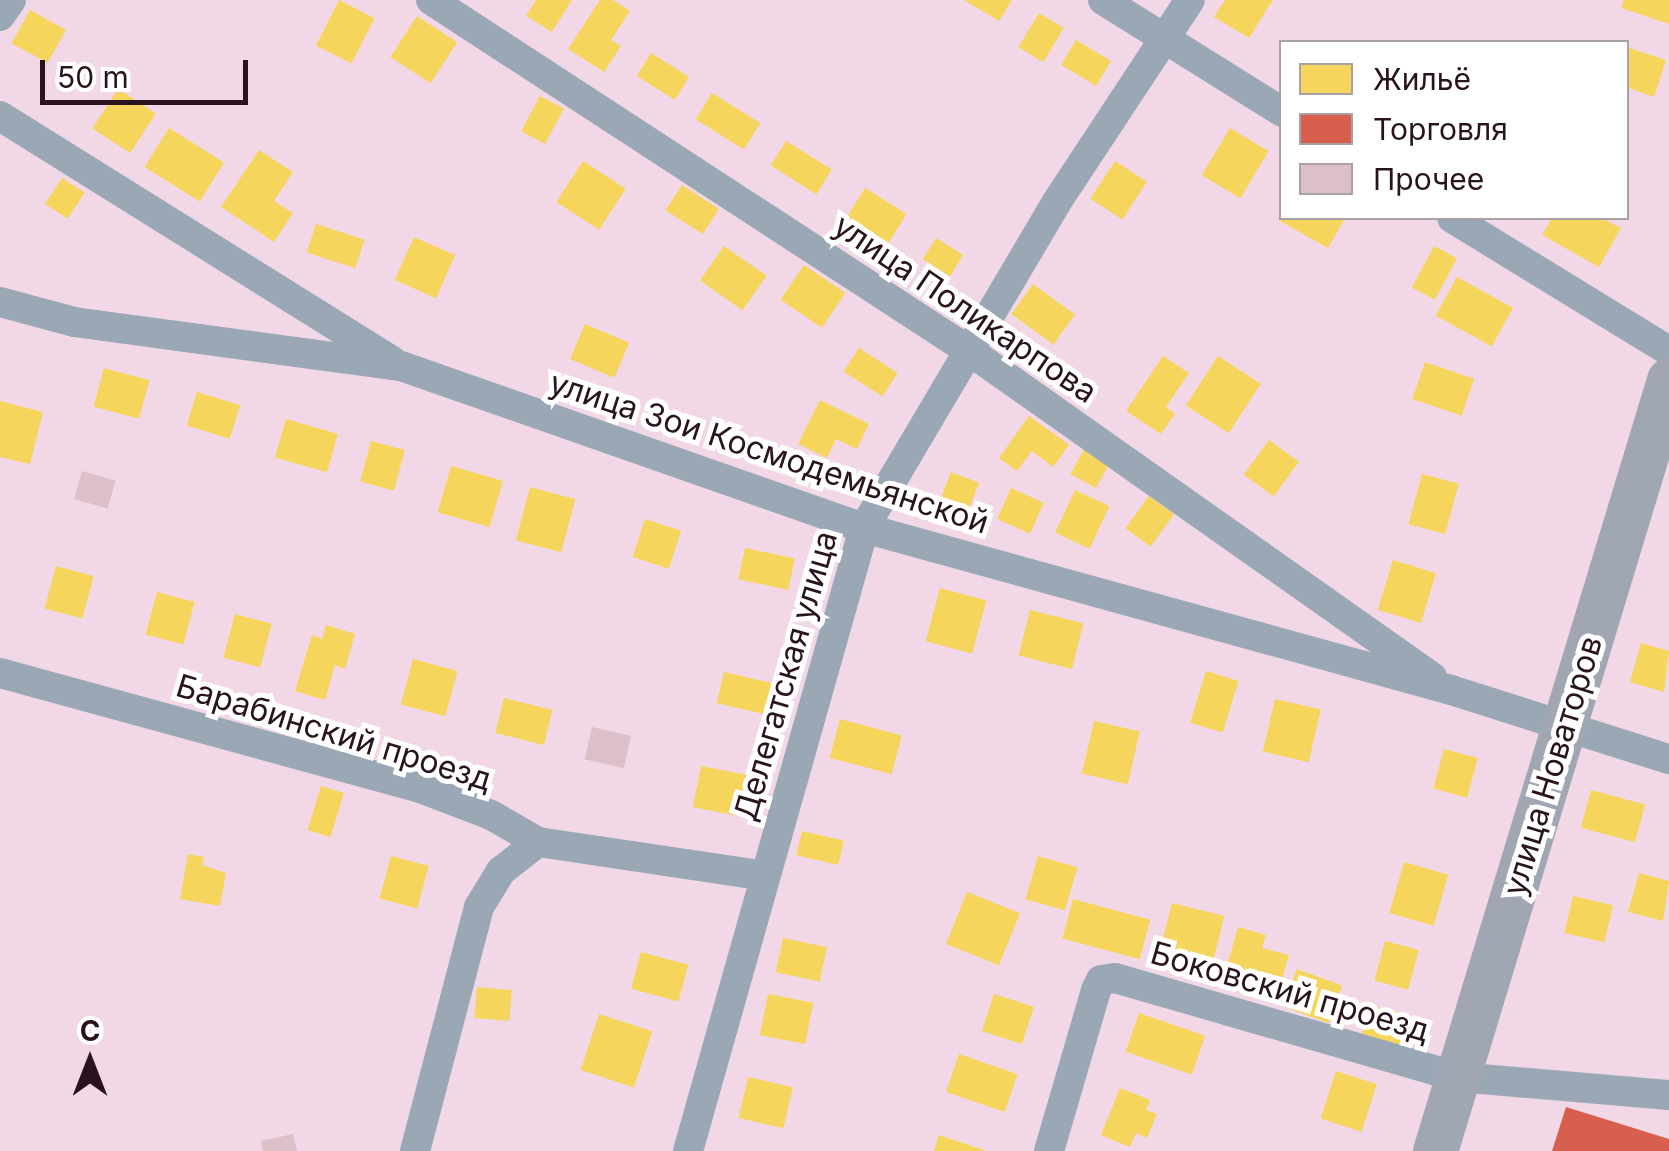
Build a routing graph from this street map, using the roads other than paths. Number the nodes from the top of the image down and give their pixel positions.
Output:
1 (10, 0) edge
2 (431, 0) edge
3 (1103, 0) edge
4 (1190, 0) edge
5 (0, 16) edge
6 (1163, 39) junction
7 (1279, 110) edge
8 (0, 116) edge
9 (1455, 220) edge
10 (0, 302) edge
11 (1669, 351) edge
12 (970, 352) junction
13 (401, 366) junction
14 (1669, 380) edge
15 (864, 528) junction
16 (0, 673) edge
17 (1450, 690) junction
18 (1566, 729) junction
19 (1669, 759) edge
20 (538, 842) junction
21 (765, 876) junction
22 (1458, 1078) junction
23 (1669, 1095) edge
24 (415, 1151) edge
25 (688, 1151) edge
26 (1049, 1151) edge
27 (1436, 1151) edge

1 - 5 street
2 - 12 street, улица Поликарпова
3 - 6 street
4 - 6 street, Делегатская улица
6 - 7 street
6 - 12 street, Делегатская улица
8 - 13 street
9 - 11 street
10 - 13 street, улица Зои Космодемьянской
12 - 15 street, Делегатская улица
12 - 17 street, улица Поликарпова
13 - 15 street, улица Зои Космодемьянской
14 - 18 main road, улица Новаторов
15 - 17 street, улица Зои Космодемьянской
15 - 21 street, Делегатская улица
16 - 20 street, Барабинский проезд
17 - 18 street, улица Зои Космодемьянской
18 - 19 street, улица Зои Космодемьянской
18 - 22 main road, улица Новаторов
20 - 21 street, Барабинский проезд
20 - 24 street
21 - 25 street, Делегатская улица
22 - 23 street
22 - 26 street, Боковский проезд
22 - 27 main road, улица Новаторов

